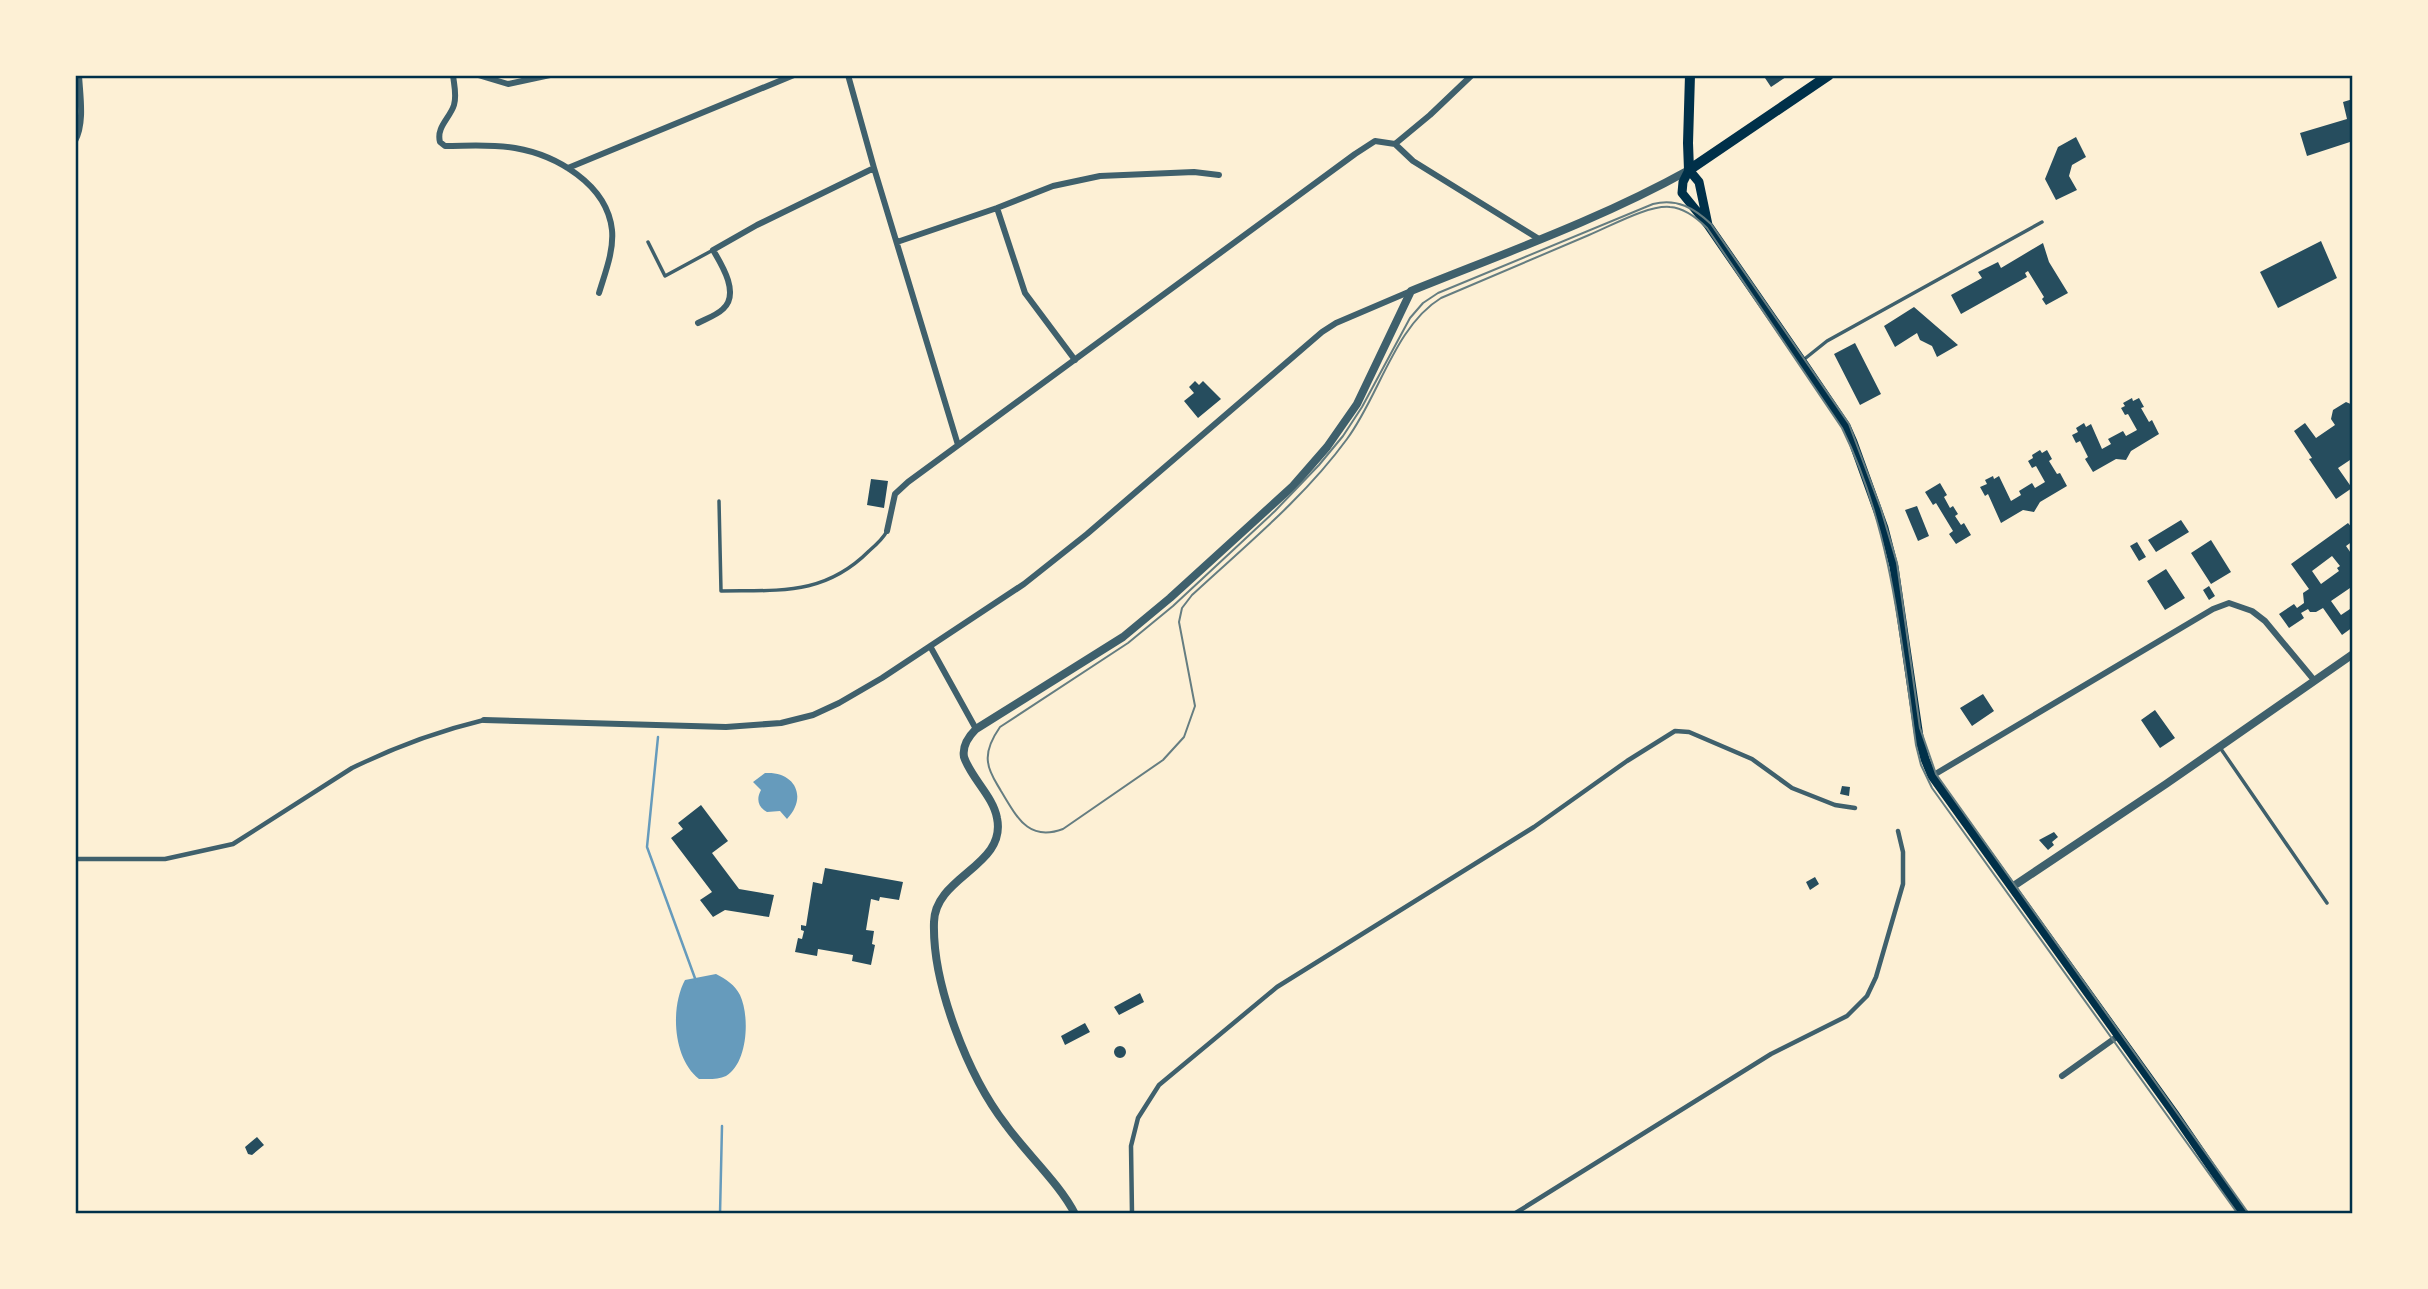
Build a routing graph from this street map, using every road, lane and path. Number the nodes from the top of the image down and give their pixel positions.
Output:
1 (79, 75) edge
2 (453, 75) edge
3 (478, 75) edge
4 (550, 75) edge
5 (794, 75) edge
6 (848, 75) edge
7 (1472, 75) edge
8 (1690, 75) edge
9 (1829, 75) edge
10 (75, 141) edge
11 (1395, 144) junction
12 (568, 168) junction
13 (874, 168) junction
14 (1689, 170) junction
15 (1219, 175) dead end
16 (997, 208) junction
17 (2042, 222) dead end
18 (1708, 225) junction
19 (1539, 239) junction
20 (648, 242) dead end
21 (897, 242) junction
22 (713, 250) junction
23 (1412, 291) junction
24 (599, 293) dead end
25 (698, 323) dead end
26 (1075, 360) junction
27 (1802, 361) junction
28 (958, 445) junction
29 (719, 501) dead end
30 (887, 531) joint
31 (930, 646) junction
32 (2353, 654) edge
33 (2314, 680) junction
34 (484, 720) joint
35 (976, 729) junction
36 (2219, 747) junction
37 (1932, 776) junction
38 (1855, 807) dead end
39 (1898, 831) dead end
40 (75, 859) edge
41 (2012, 887) junction
42 (2327, 903) dead end
43 (2118, 1036) junction
44 (2062, 1076) dead end
45 (1074, 1214) edge
46 (1132, 1214) edge
47 (1514, 1214) edge
48 (2243, 1214) edge

1 - 10 street
2 - 12 street
3 - 4 street
5 - 12 street
6 - 13 street
7 - 11 street
8 - 14 main road
9 - 14 main road
11 - 19 street
11 - 26 street
12 - 24 street
13 - 21 street
13 - 22 street
14 - 18 main road
14 - 18 main road
14 - 19 street
15 - 16 street
16 - 21 street
16 - 26 street
17 - 27 lane
18 - 27 main road
19 - 23 street
20 - 22 lane
21 - 28 street
22 - 25 street
23 - 31 street
23 - 35 street
26 - 28 street
27 - 37 main road
28 - 30 street
29 - 30 lane
31 - 34 street
31 - 35 street
32 - 33 street
33 - 36 street
33 - 37 street
34 - 40 street
35 - 45 street
36 - 41 street
36 - 42 lane
37 - 41 main road
38 - 46 street
39 - 47 street
41 - 43 main road
43 - 44 street
43 - 48 main road

